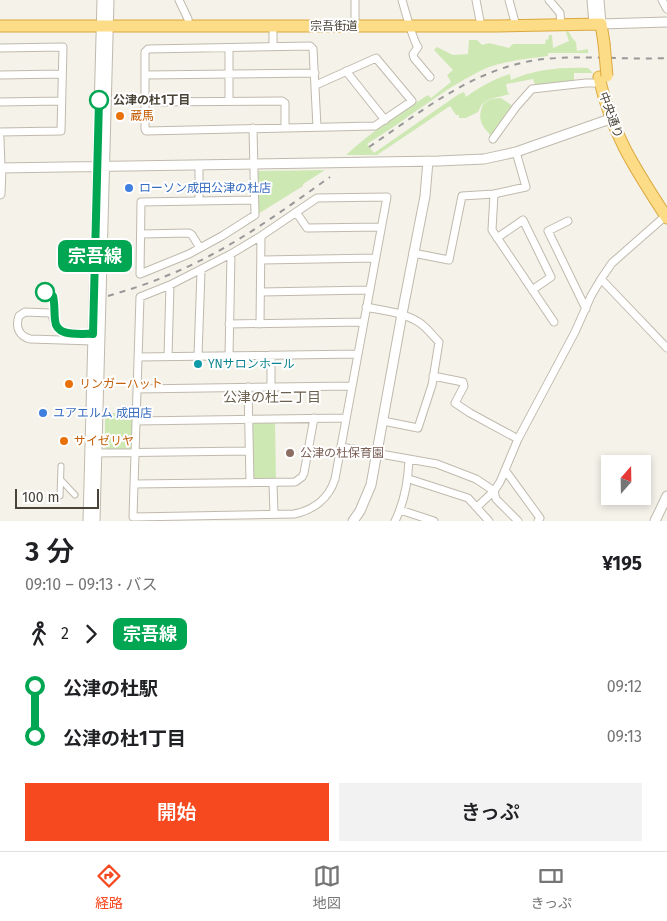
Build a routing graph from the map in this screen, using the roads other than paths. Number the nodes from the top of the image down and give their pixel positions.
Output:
1 (102, 0) edge
2 (110, 0) edge
3 (179, 0) edge
4 (355, 0) edge
5 (402, 0) edge
6 (476, 0) edge
7 (508, 0) edge
8 (549, 0) edge
9 (592, 0) edge
10 (599, 0) edge
11 (662, 0) edge
12 (667, 9) edge
13 (667, 22) edge
14 (598, 24) junction
15 (410, 25) junction
16 (561, 25) junction
17 (0, 26) edge
18 (355, 26) junction
19 (481, 26) junction
20 (516, 26) junction
21 (105, 27) junction
22 (189, 27) junction
23 (273, 27) junction
24 (273, 46) junction
25 (0, 48) edge
26 (229, 48) junction
27 (346, 71) junction
28 (315, 73) junction
29 (62, 74) junction
30 (230, 74) junction
31 (0, 75) edge
32 (145, 75) junction
33 (430, 77) dead end
34 (602, 79) junction
35 (316, 85) junction
36 (229, 100) junction
37 (61, 101) junction
38 (0, 102) edge
39 (145, 102) junction
40 (610, 119) junction
41 (385, 120) junction
42 (284, 127) junction
43 (317, 127) junction
44 (253, 128) junction
45 (0, 132) edge
46 (0, 138) edge
47 (493, 139) dead end
48 (516, 152) junction
49 (428, 161) junction
50 (254, 164) junction
51 (199, 165) junction
52 (101, 167) junction
53 (0, 168) edge
54 (0, 194) edge
55 (494, 194) junction
56 (254, 200) junction
57 (199, 201) junction
58 (667, 205) edge
59 (296, 212) junction
60 (667, 218) edge
61 (568, 221) dead end
62 (381, 227) junction
63 (141, 234) junction
64 (261, 236) junction
65 (497, 238) junction
66 (200, 248) junction
67 (413, 253) junction
68 (231, 254) junction
69 (375, 258) junction
70 (262, 260) junction
71 (201, 271) junction
72 (601, 279) junction
73 (170, 285) junction
74 (370, 290) junction
75 (532, 290) junction
76 (261, 292) junction
77 (366, 307) junction
78 (586, 308) junction
79 (402, 314) junction
80 (363, 322) junction
81 (554, 322) dead end
82 (229, 324) junction
83 (260, 324) junction
84 (95, 338) junction
85 (667, 348) edge
86 (358, 354) junction
87 (271, 355) junction
88 (168, 356) junction
89 (198, 356) junction
90 (229, 356) junction
91 (138, 357) junction
92 (433, 376) junction
93 (352, 386) junction
94 (248, 387) junction
95 (271, 387) junction
96 (137, 389) junction
97 (314, 418) junction
98 (346, 418) junction
99 (248, 419) junction
100 (136, 421) junction
101 (382, 421) junction
102 (518, 439) junction
103 (341, 447) junction
104 (248, 451) junction
105 (135, 452) junction
106 (97, 453) junction
107 (377, 454) junction
108 (409, 460) junction
109 (61, 466) dead end
110 (505, 470) junction
111 (408, 479) junction
112 (61, 480) junction
113 (250, 482) junction
114 (273, 483) junction
115 (134, 484) junction
116 (494, 491) junction
117 (75, 495) dead end
118 (60, 496) dead end
119 (667, 496) edge
120 (477, 507) junction
121 (400, 510) junction
122 (274, 514) junction
123 (242, 518) edge
124 (88, 521) edge
125 (95, 521) edge
126 (353, 521) edge
127 (395, 521) edge
128 (434, 521) edge
129 (489, 521) edge
130 (518, 521) edge
131 (538, 521) edge
132 (655, 521) edge

1 - 21 street
2 - 21 street
3 - 22 street
4 - 18 street
5 - 15 street
6 - 19 street
7 - 20 street
8 - 16 street
9 - 14 street, 中央通り
10 - 14 street, 中央通り
11 - 12 street
13 - 14 street, 宗吾街道
14 - 16 highway, 宗吾街道
14 - 34 highway, 中央通り
15 - 18 highway, 宗吾街道
15 - 19 highway, 宗吾街道
15 - 33 street
16 - 20 highway, 宗吾街道
17 - 21 highway, 宗吾街道
18 - 23 highway, 宗吾街道
19 - 20 highway, 宗吾街道
21 - 22 highway, 宗吾街道
21 - 52 street
22 - 23 highway, 宗吾街道
23 - 24 street
24 - 26 street
24 - 28 street
25 - 29 street
26 - 30 street
26 - 32 street
27 - 35 street
27 - 41 street
27 - 41 street
28 - 30 street
28 - 35 street
29 - 31 street
29 - 37 street
30 - 32 street
30 - 36 street
32 - 39 street
34 - 40 highway, 中央通り
34 - 47 street
34 - 58 highway, 中央通り
35 - 43 street
36 - 39 street
36 - 42 street
37 - 38 street
37 - 45 street
39 - 44 street
40 - 48 street
40 - 60 highway, 中央通り
41 - 43 street
42 - 43 street
42 - 44 street
44 - 50 street
46 - 53 street
48 - 49 street
48 - 55 street
49 - 50 street
49 - 67 street
50 - 51 street
50 - 56 street
51 - 52 street
51 - 57 street
52 - 53 street
52 - 84 street
53 - 54 street
55 - 65 street
55 - 67 street
56 - 57 street
56 - 66 street
57 - 63 street
59 - 62 street
59 - 62 street
59 - 64 street
60 - 72 street
61 - 78 street
62 - 69 street
63 - 66 street
63 - 66 street
64 - 68 street
64 - 70 street
65 - 75 street
65 - 75 street
67 - 79 street
68 - 71 street
68 - 82 street
69 - 70 street
69 - 74 street
70 - 76 street
71 - 73 street
71 - 89 street
72 - 78 street
72 - 85 street
73 - 88 street
73 - 91 street
74 - 76 street
74 - 77 street
75 - 81 street
76 - 83 street
77 - 79 street
77 - 80 street
78 - 102 street
79 - 92 street
79 - 101 street
80 - 83 street
80 - 86 street
82 - 83 street
82 - 90 street
84 - 84 street
84 - 106 street
84 - 124 street
86 - 87 street
86 - 93 street
87 - 90 street
87 - 95 street
88 - 89 street
88 - 91 street
89 - 90 street
91 - 96 street
92 - 101 street
92 - 102 street
93 - 95 street
93 - 98 street
94 - 95 street
94 - 96 street
94 - 99 street
96 - 100 street
97 - 98 street
97 - 99 street
97 - 114 street
98 - 103 street
99 - 100 street
99 - 104 street
100 - 105 street
101 - 107 street
102 - 110 street
103 - 107 street
103 - 122 street
104 - 105 street
104 - 113 street
105 - 106 street
105 - 115 street
106 - 125 street
107 - 108 street
107 - 126 street
108 - 111 street
108 - 116 street
109 - 112 street
110 - 116 street
110 - 131 street
111 - 120 street
111 - 121 street
112 - 117 street
112 - 118 street
113 - 114 street
113 - 115 street
114 - 122 street
115 - 123 street
116 - 120 street
116 - 130 street
119 - 132 street
120 - 129 street
121 - 127 street
121 - 128 street
122 - 123 street

